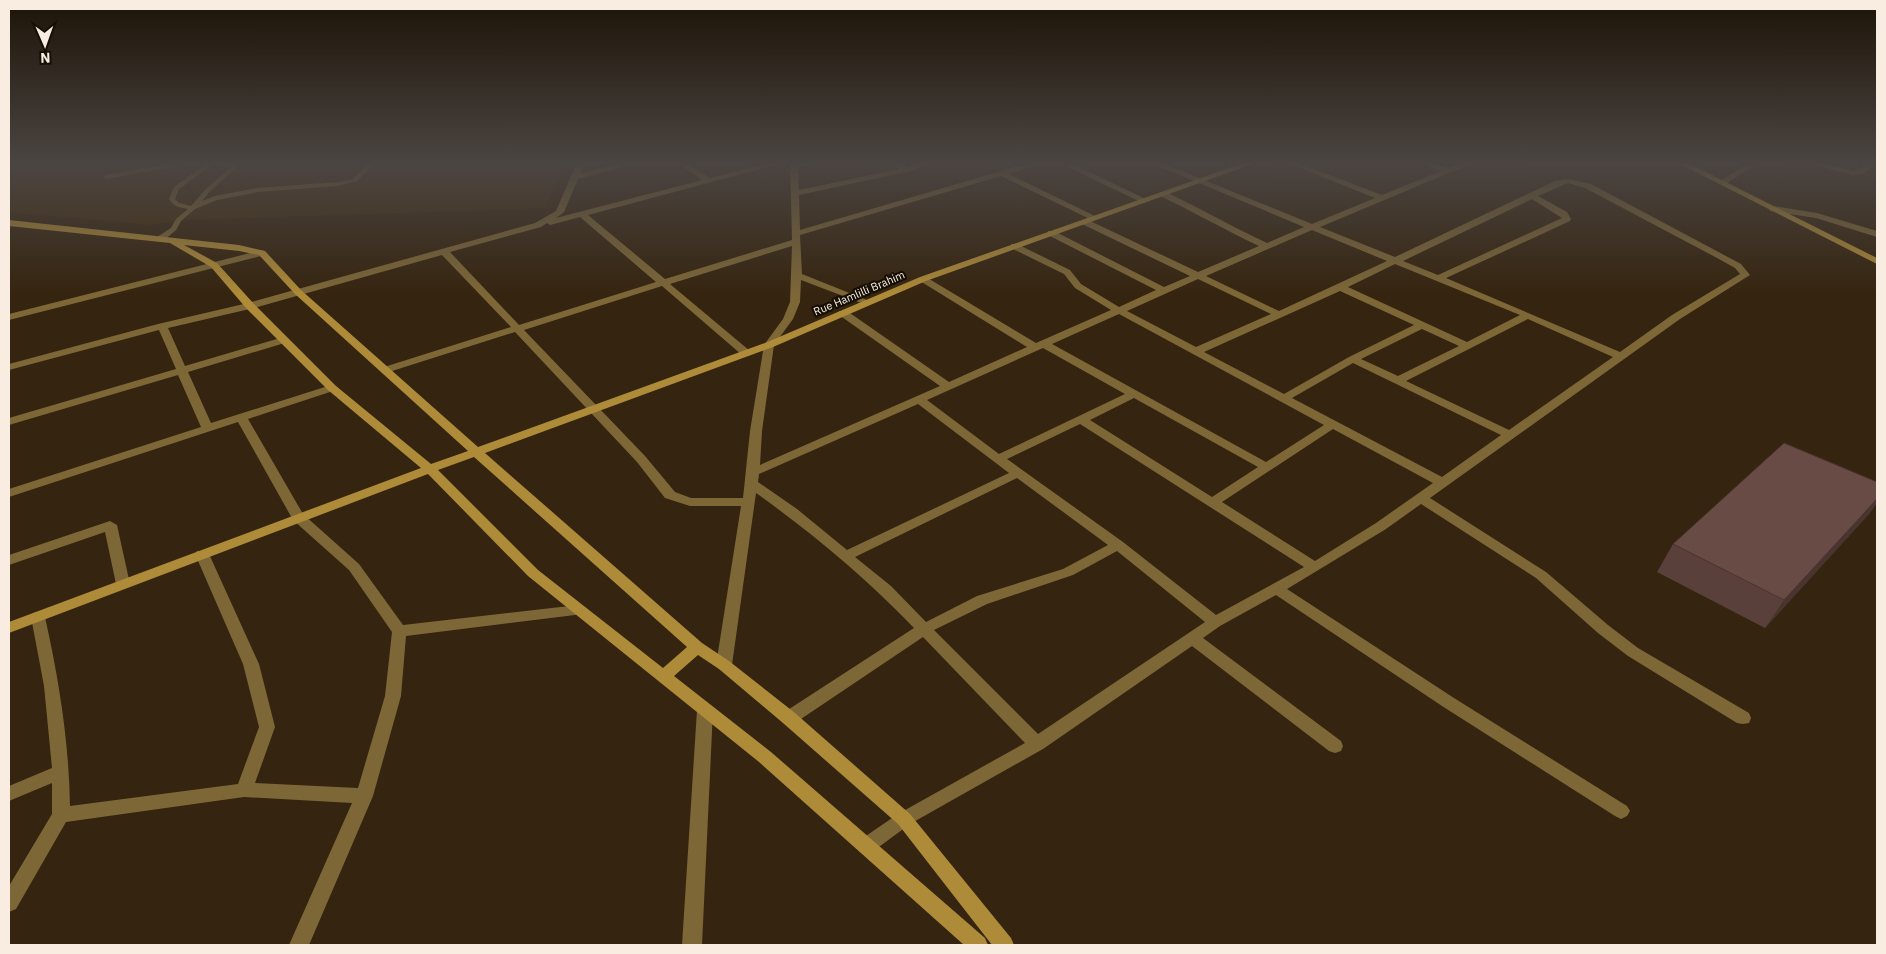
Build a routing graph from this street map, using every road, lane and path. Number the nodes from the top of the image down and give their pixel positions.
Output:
1 (186, 207) edge
2 (196, 207) edge
3 (562, 207) edge
4 (611, 207) edge
5 (795, 207) edge
6 (896, 207) edge
7 (1071, 207) edge
8 (1129, 207) edge
9 (1190, 207) edge
10 (1258, 207) edge
11 (1362, 207) edge
12 (1509, 207) edge
13 (1550, 207) edge
14 (1627, 207) edge
15 (1768, 207) edge
16 (193, 208) junction
17 (1773, 209) junction
18 (582, 214) junction
19 (1095, 218) junction
20 (1085, 222) junction
21 (9, 223) edge
22 (538, 225) junction
23 (1310, 228) junction
24 (1051, 233) junction
25 (1877, 234) edge
26 (796, 237) junction
27 (164, 240) junction
28 (1014, 246) junction
29 (1267, 246) junction
30 (444, 252) junction
31 (262, 253) junction
32 (1877, 261) edge
33 (1393, 262) junction
34 (214, 265) junction
35 (797, 274) junction
36 (1198, 275) junction
37 (923, 279) junction
38 (1437, 279) junction
39 (662, 282) junction
40 (1340, 287) junction
41 (1163, 290) junction
42 (298, 292) junction
43 (867, 302) junction
44 (250, 306) junction
45 (1118, 310) junction
46 (843, 313) junction
47 (1280, 315) junction
48 (1528, 315) junction
49 (9, 317) edge
50 (1422, 325) junction
51 (162, 326) junction
52 (518, 329) junction
53 (284, 340) junction
54 (769, 345) junction
55 (1466, 345) junction
56 (1040, 346) junction
57 (1197, 351) junction
58 (746, 353) junction
59 (1622, 356) junction
60 (1353, 359) junction
61 (9, 367) edge
62 (183, 370) junction
63 (385, 370) junction
64 (1397, 381) junction
65 (949, 387) junction
66 (332, 388) junction
67 (1134, 394) junction
68 (1284, 398) junction
69 (918, 399) junction
70 (594, 408) junction
71 (240, 418) junction
72 (1082, 420) junction
73 (9, 422) edge
74 (1334, 424) junction
75 (208, 429) junction
76 (1510, 435) junction
77 (475, 451) junction
78 (998, 459) junction
79 (1266, 467) junction
80 (430, 469) junction
81 (1018, 473) junction
82 (752, 477) junction
83 (1443, 483) junction
84 (9, 493) edge
85 (1421, 498) junction
86 (748, 502) junction
87 (1213, 502) junction
88 (298, 517) junction
89 (1118, 545) junction
90 (202, 554) junction
91 (846, 556) junction
92 (9, 560) edge
93 (1315, 567) junction
94 (123, 584) junction
95 (1276, 588) junction
96 (578, 610) junction
97 (38, 617) junction
98 (1215, 622) junction
99 (9, 628) edge
100 (924, 629) junction
101 (399, 631) junction
102 (1192, 638) junction
103 (698, 646) junction
104 (724, 665) junction
105 (663, 677) junction
106 (705, 710) junction
107 (789, 718) junction
108 (1743, 718) dead end
109 (1037, 744) junction
110 (1335, 746) dead end
111 (61, 772) junction
112 (244, 790) junction
113 (9, 794) edge
114 (364, 796) junction
115 (1621, 811) dead end
116 (61, 815) junction
117 (904, 819) junction
118 (866, 846) junction
119 (9, 903) edge
120 (299, 945) edge
121 (692, 945) edge
122 (978, 945) edge
123 (1004, 945) edge

1 - 16 lane
2 - 16 lane
3 - 22 street
4 - 18 street
5 - 26 street
6 - 26 street
7 - 19 street
8 - 19 street, Rue Hamlilli Brahim
9 - 29 street
10 - 23 street
11 - 23 street
12 - 33 street
13 - 38 street
14 - 59 street
15 - 17 street
16 - 27 lane
17 - 25 street
17 - 32 street
18 - 22 street
18 - 39 street
19 - 20 street, Rue Hamlilli Brahim
20 - 24 street, Rue Hamlilli Brahim
20 - 36 street
21 - 27 street
22 - 30 street
23 - 29 street
23 - 33 street
24 - 28 street, Rue Hamlilli Brahim
24 - 41 street
26 - 35 street
26 - 39 street
27 - 31 street
27 - 34 street
28 - 37 street, Rue Hamlilli Brahim
28 - 45 street
29 - 36 street
30 - 42 street
30 - 52 street
31 - 34 street
31 - 42 street
33 - 38 street
33 - 40 street
34 - 44 street
34 - 49 street
35 - 43 street
35 - 54 street
36 - 41 street
36 - 47 street
37 - 43 street, Rue Hamlilli Brahim
37 - 56 street
38 - 48 street
39 - 52 street
39 - 58 street
40 - 47 street
40 - 50 street
41 - 45 street
42 - 44 street
42 - 63 street
43 - 46 street, Rue Hamlilli Brahim
44 - 51 street
44 - 53 street
45 - 56 street
45 - 57 street
46 - 54 street, Rue Hamlilli Brahim
46 - 65 street
47 - 57 street
48 - 55 street
48 - 59 street
50 - 55 street
50 - 60 street
51 - 61 street
51 - 62 street
52 - 63 street
52 - 70 street
53 - 62 street
53 - 66 street
54 - 58 street, Rue Hamlilli Brahim
54 - 82 street
55 - 64 street
56 - 65 street
56 - 67 street
57 - 68 street
58 - 70 street, Rue Hamlilli Brahim
59 - 76 street
60 - 64 street
60 - 68 street
62 - 73 street
62 - 75 street
63 - 77 street
64 - 76 street
65 - 69 street
66 - 71 street
66 - 80 street
67 - 72 street
67 - 79 street
68 - 74 street
69 - 78 street
69 - 82 street
70 - 77 street, Rue Hamlilli Brahim
70 - 86 street
71 - 75 street
71 - 88 street
72 - 78 street
72 - 87 street
74 - 79 street
74 - 83 street
75 - 84 street
76 - 83 street
77 - 80 street, Rue Hamlilli Brahim
77 - 103 street
78 - 81 street
79 - 87 street
80 - 88 street, Rue Hamlilli Brahim
80 - 96 street
81 - 89 street
81 - 91 street
82 - 86 street
82 - 91 street
83 - 85 street
85 - 93 street
85 - 108 street
86 - 104 street
87 - 93 street
88 - 90 street, Rue Hamlilli Brahim
88 - 101 street
89 - 98 street
89 - 100 street
90 - 94 street, Rue Hamlilli Brahim
90 - 112 street
91 - 100 street
92 - 94 street
93 - 95 street
94 - 97 street, Rue Hamlilli Brahim
95 - 98 street
95 - 115 street
96 - 101 street
96 - 105 street
97 - 99 street, Rue Hamlilli Brahim
97 - 111 street
98 - 102 street
100 - 107 street
100 - 109 street
101 - 114 street
102 - 109 street
102 - 110 street
103 - 104 street
103 - 105 street
104 - 107 street
105 - 106 street
106 - 118 street
106 - 121 street
107 - 117 street
109 - 117 street
111 - 113 street
111 - 116 street
112 - 114 street
112 - 116 street
114 - 120 street
116 - 119 street
117 - 118 street
117 - 123 street
118 - 122 street

